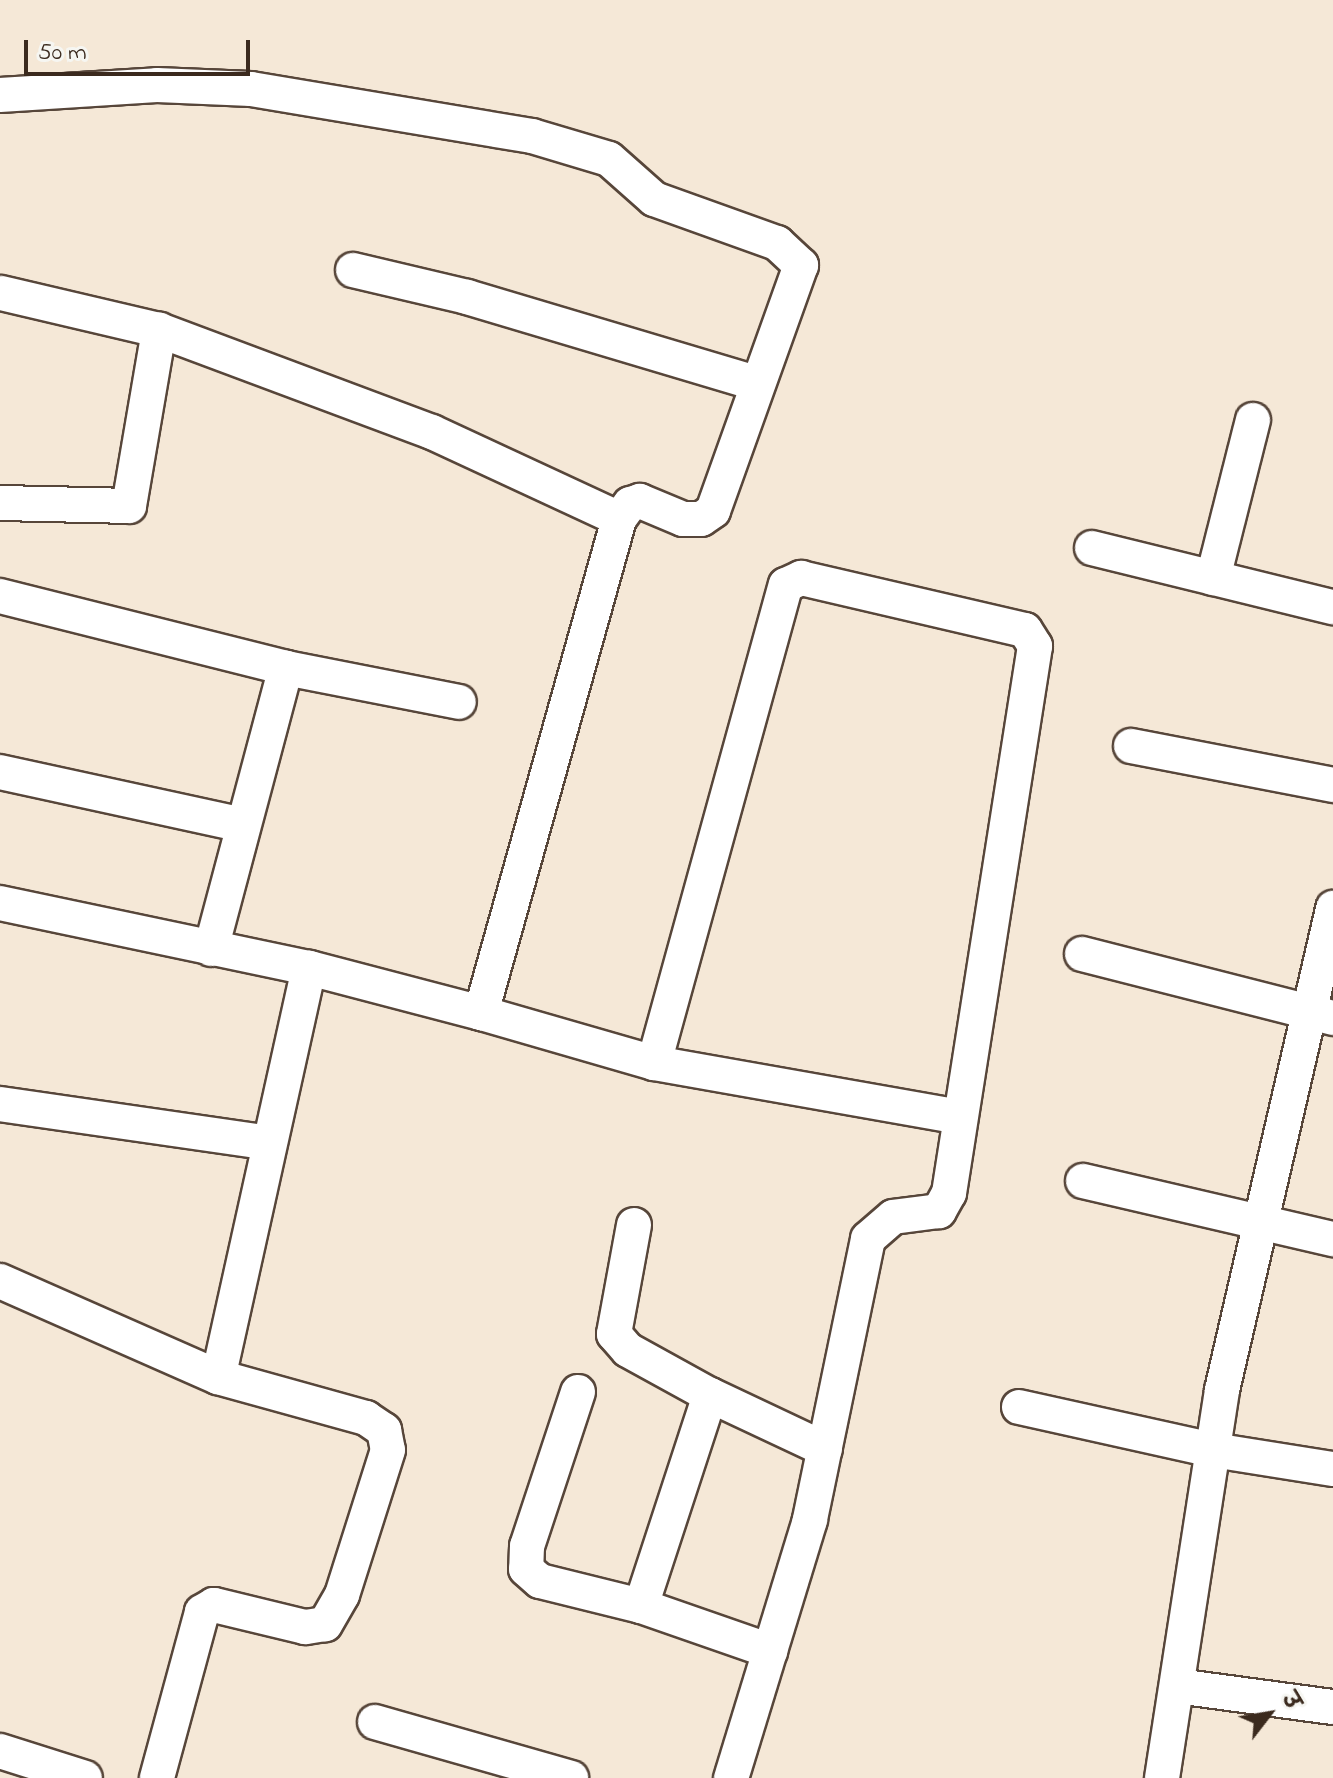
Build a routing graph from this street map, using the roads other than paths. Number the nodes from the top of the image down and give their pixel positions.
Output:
1 (0, 95) edge
2 (353, 270) dead end
3 (1, 293) edge
4 (159, 330) junction
5 (755, 383) junction
6 (1253, 420) dead end
7 (0, 503) edge
8 (619, 519) junction
9 (1092, 548) dead end
10 (1213, 578) junction
11 (0, 596) edge
12 (1333, 607) edge
13 (286, 668) junction
14 (459, 702) dead end
15 (1131, 746) dead end
16 (0, 772) edge
17 (1333, 785) edge
18 (243, 825) junction
19 (0, 903) edge
20 (1333, 908) edge
21 (211, 949) junction
22 (1082, 954) dead end
23 (309, 968) junction
24 (481, 1013) junction
25 (1320, 1014) edge
26 (654, 1063) junction
27 (0, 1104) edge
28 (960, 1117) junction
29 (269, 1143) junction
30 (1083, 1181) dead end
31 (1261, 1222) junction
32 (634, 1225) dead end
33 (1333, 1239) edge
34 (0, 1281) edge
35 (218, 1377) junction
36 (578, 1392) dead end
37 (710, 1395) junction
38 (1019, 1407) dead end
39 (825, 1449) junction
40 (1213, 1450) junction
41 (1333, 1469) edge
42 (641, 1606) junction
43 (770, 1651) junction
44 (1177, 1686) junction
45 (1333, 1707) edge
46 (375, 1722) dead end
47 (0, 1751) edge
48 (72, 1776) edge
49 (157, 1778) edge
50 (571, 1778) edge
51 (731, 1778) edge
52 (1162, 1778) edge

1 - 5 street
2 - 5 street
3 - 4 street
4 - 7 street
4 - 8 street
5 - 8 street
6 - 10 street
8 - 24 street
9 - 10 street
10 - 12 street
11 - 13 street
13 - 14 street
13 - 18 street
15 - 17 street
16 - 18 street
18 - 21 street
19 - 21 street
20 - 25 street
21 - 23 street
22 - 25 street
23 - 24 street
23 - 29 street
24 - 26 street
25 - 31 street
26 - 28 street
26 - 28 street
27 - 29 street
28 - 39 street
29 - 35 street
30 - 31 street
31 - 33 street
31 - 40 street
32 - 37 street
34 - 35 street
35 - 49 street
36 - 42 street
37 - 39 street
37 - 42 street
38 - 40 street
39 - 43 street
40 - 41 street
40 - 44 street
42 - 43 street
43 - 51 street
44 - 45 street
44 - 52 street
46 - 50 street
47 - 48 street

